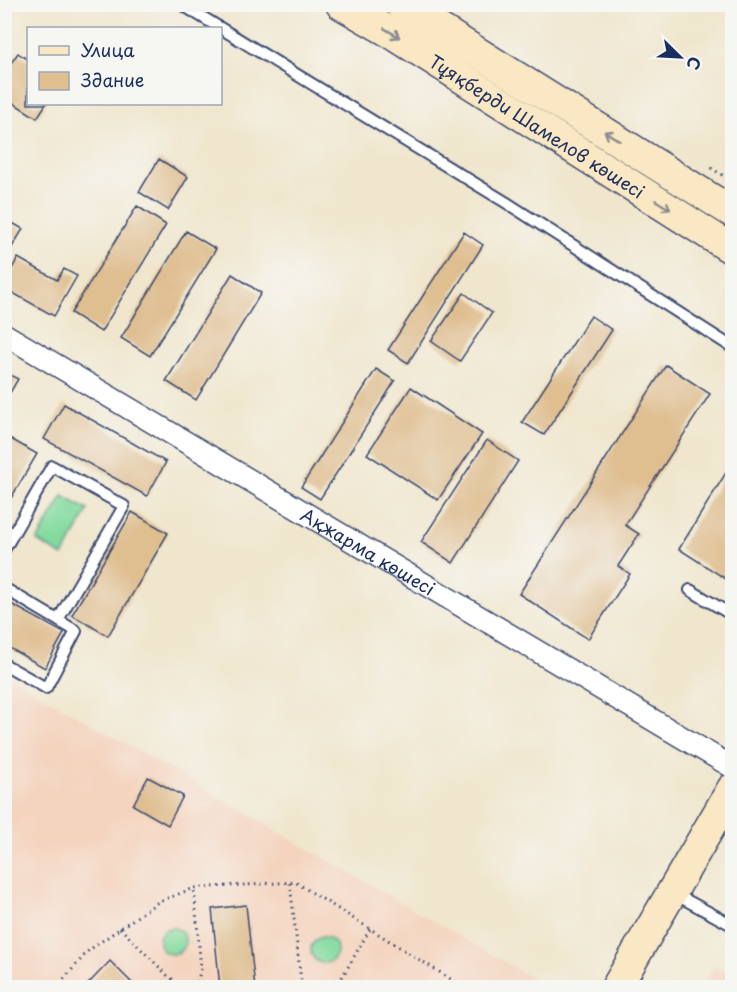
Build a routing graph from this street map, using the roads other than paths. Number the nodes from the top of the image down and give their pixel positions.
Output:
1 (181, 4) edge
2 (341, 4) edge
3 (400, 4) edge
4 (219, 27) edge
5 (222, 29) edge
6 (732, 212) edge
7 (732, 249) edge
8 (4, 334) edge
9 (732, 347) edge
10 (4, 550) edge
11 (4, 588) edge
12 (690, 590) dead end
13 (732, 615) edge
14 (58, 620) junction
15 (4, 663) edge
16 (732, 767) edge
17 (728, 808) edge
18 (673, 893) junction
19 (732, 924) edge
20 (616, 987) edge

1 - 4 lane
2 -> 7 street, Тұяқберди Шамелов көшесі
6 -> 3 street, Тұяқберди Шамелов көшесі
5 - 9 lane
8 - 16 street, Ақжарма көшесі
10 - 14 lane
11 - 14 lane
12 - 13 lane
14 - 15 lane
17 - 18 street
18 - 19 lane
18 - 20 street

